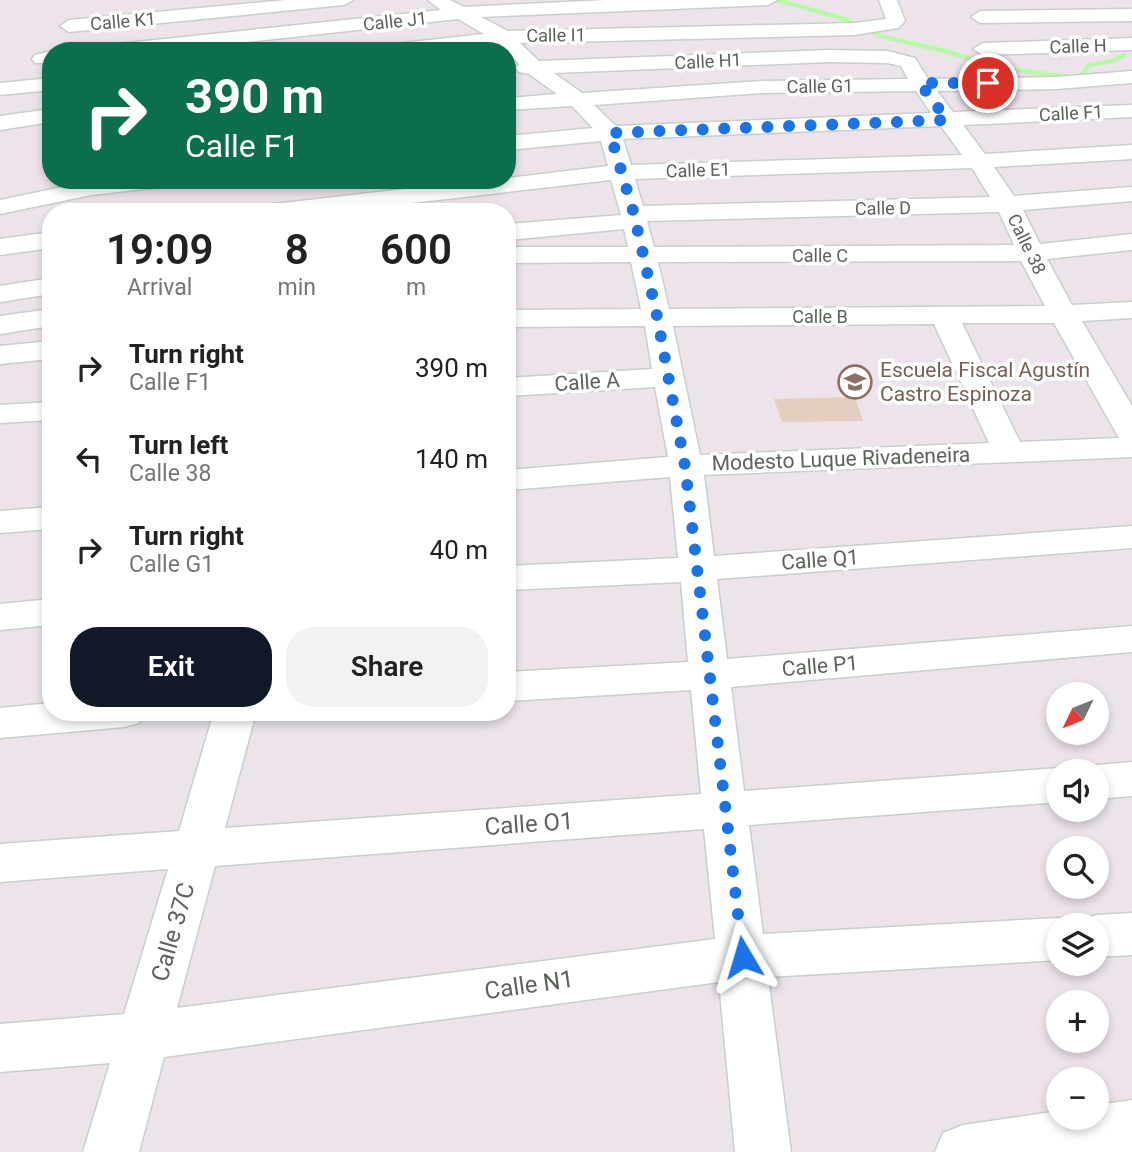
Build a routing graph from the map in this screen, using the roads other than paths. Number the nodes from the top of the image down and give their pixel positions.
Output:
1 (344, 0) edge
2 (768, 0) edge
3 (888, 0) edge
4 (1089, 0) edge
5 (683, 3) edge
6 (227, 5) edge
7 (448, 7) edge
8 (1102, 15) junction
9 (1132, 15) edge
10 (980, 17) dead end
11 (69, 26) dead end
12 (686, 34) junction
13 (258, 36) junction
14 (198, 42) edge
15 (264, 42) edge
16 (494, 42) edge
17 (1128, 47) edge
18 (983, 49) dead end
19 (516, 58) edge
20 (516, 58) edge
21 (516, 59) edge
22 (689, 62) junction
23 (914, 73) junction
24 (1132, 77) edge
25 (42, 85) edge
26 (0, 89) edge
27 (686, 92) junction
28 (577, 99) junction
29 (516, 103) edge
30 (1132, 111) edge
31 (42, 117) edge
32 (947, 120) junction
33 (0, 123) edge
34 (610, 133) junction
35 (516, 142) edge
36 (1132, 152) edge
37 (979, 161) junction
38 (621, 172) junction
39 (516, 183) edge
40 (69, 189) edge
41 (453, 189) edge
42 (1132, 194) edge
43 (374, 197) edge
44 (330, 203) edge
45 (1007, 204) junction
46 (0, 206) edge
47 (634, 218) junction
48 (516, 231) edge
49 (42, 241) edge
50 (1132, 242) edge
51 (0, 247) edge
52 (1030, 253) junction
53 (516, 256) edge
54 (641, 257) junction
55 (42, 287) edge
56 (0, 294) edge
57 (1132, 310) edge
58 (1063, 314) junction
59 (657, 316) junction
60 (944, 316) junction
61 (42, 318) edge
62 (516, 319) edge
63 (0, 325) edge
64 (42, 351) edge
65 (0, 355) edge
66 (1132, 372) edge
67 (1099, 374) junction
68 (667, 377) junction
69 (516, 386) edge
70 (42, 412) edge
71 (0, 414) edge
72 (1132, 434) edge
73 (1132, 447) edge
74 (1009, 452) junction
75 (685, 466) junction
76 (516, 479) edge
77 (42, 519) edge
78 (0, 523) edge
79 (1132, 537) edge
80 (698, 569) junction
81 (516, 578) edge
82 (42, 613) edge
83 (0, 617) edge
84 (1132, 639) edge
85 (710, 675) junction
86 (516, 687) edge
87 (42, 719) edge
88 (232, 721) edge
89 (0, 723) edge
90 (1132, 779) edge
91 (1109, 781) edge
92 (1046, 786) edge
93 (726, 810) junction
94 (197, 848) junction
95 (0, 863) edge
96 (1132, 934) edge
97 (1109, 935) edge
98 (1046, 940) edge
99 (743, 957) junction
100 (144, 1037) junction
101 (0, 1048) edge
102 (1132, 1127) edge
103 (111, 1152) edge
104 (763, 1152) edge
105 (963, 1152) edge

1 - 6 street, Calle K1
2 - 5 street, Calle J1
3 - 12 street, Calle I1
4 - 8 street
5 - 7 street, Calle J1
5 - 12 street
6 - 11 street, Calle K1
6 - 13 street
7 - 13 street, Calle J1
7 - 16 street
8 - 9 street
8 - 10 street
8 - 17 street
12 - 19 street, Calle I1
12 - 22 street
13 - 14 street, Calle J1
13 - 15 street
17 - 18 street, Calle H
20 - 22 street, Calle H1
21 - 28 street
22 - 23 street, Calle H1
22 - 27 street
23 - 24 street, Calle G1
23 - 27 street, Calle G1
23 - 32 street, Calle 38
25 - 26 street
27 - 28 street, Calle G1
28 - 29 street, Calle G1
28 - 34 street
30 - 32 street, Calle F1
31 - 33 street
32 - 34 street, Calle F1
32 - 37 street, Calle 38
34 - 35 street, Calle F1
34 - 38 street
36 - 37 street, Calle E1
37 - 38 street, Calle E1
37 - 45 street, Calle 38
38 - 39 street, Calle E1
38 - 47 street
40 - 46 street
41 - 43 street, Calle E1
42 - 45 street, Calle D
43 - 44 street, Calle E1
45 - 47 street, Calle D
45 - 52 street, Calle 38
47 - 48 street, Calle D
47 - 54 street
49 - 51 street
50 - 52 street, Calle C
52 - 54 street, Calle C
52 - 58 street, Calle 38
53 - 54 street, Calle C
54 - 59 street
55 - 56 street
57 - 58 street, Calle B
58 - 60 street, Calle B
58 - 67 street, Calle 38
59 - 60 street, Calle B
59 - 62 street, Calle B
59 - 68 street
60 - 74 street
61 - 63 street
64 - 65 street
66 - 67 street
67 - 72 street, Calle 38
68 - 69 street, Calle A
68 - 75 street
70 - 71 street
73 - 74 street, Modesto Luque Rivadeneira
74 - 75 street, Modesto Luque Rivadeneira
75 - 76 street, Modesto Luque Rivadeneira
75 - 80 street
77 - 78 street
79 - 80 street, Calle Q1
80 - 81 street, Calle Q1
80 - 85 street
82 - 83 street
84 - 85 street, Calle P1
85 - 86 street, Calle P1
85 - 93 street
87 - 89 street
88 - 94 street, Calle 37C
90 - 91 street
92 - 93 street, Calle O1
93 - 94 street, Calle O1
93 - 99 street
94 - 95 street, Calle O1
94 - 100 street, Calle 37C
96 - 97 street
98 - 99 street, Calle N1
99 - 100 street, Calle N1
99 - 104 street
100 - 101 street, Calle N1
100 - 103 street, Calle 37C
102 - 105 street

